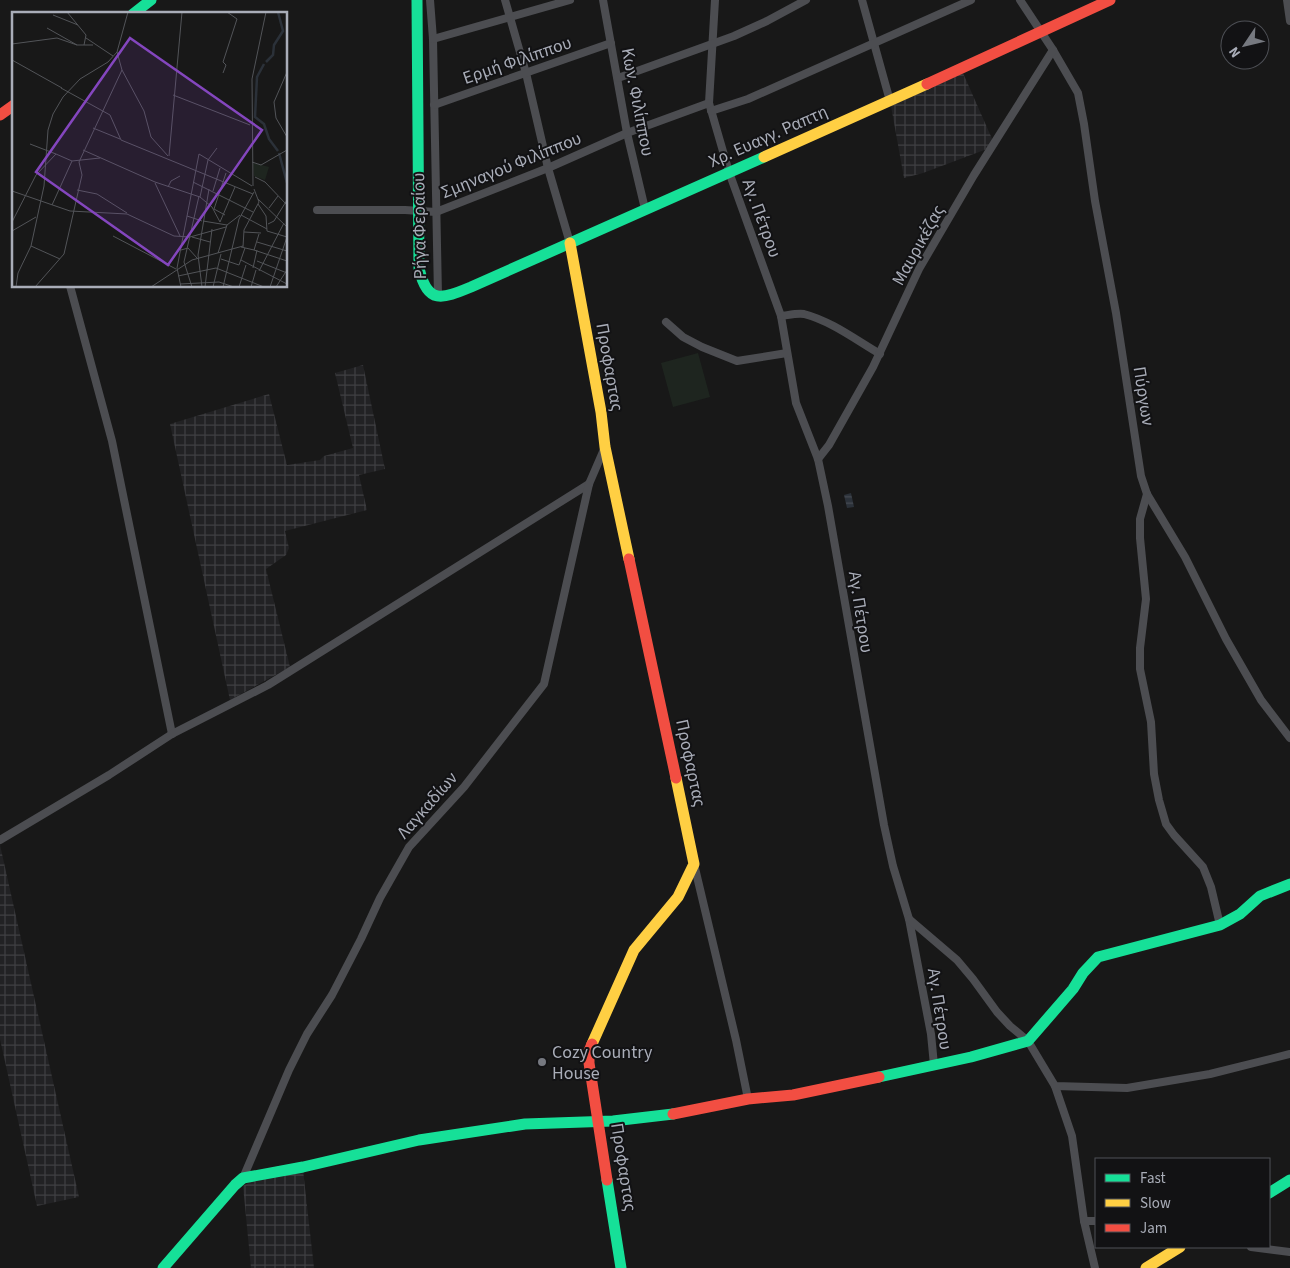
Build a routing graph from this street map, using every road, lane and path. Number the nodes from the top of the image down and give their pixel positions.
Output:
1 (151, 0) edge
2 (416, 0) edge
3 (430, 0) edge
4 (505, 0) edge
5 (570, 0) edge
6 (604, 0) edge
7 (715, 0) edge
8 (806, 0) edge
9 (862, 0) edge
10 (970, 0) edge
11 (1020, 0) edge
12 (1110, 0) edge
13 (1287, 0) edge
14 (136, 12) edge
15 (509, 17) junction
16 (1290, 20) edge
17 (1040, 32) junction
18 (433, 39) junction
19 (611, 43) junction
20 (713, 44) junction
21 (874, 44) junction
22 (1053, 50) junction
23 (526, 74) junction
24 (618, 78) junction
25 (890, 101) junction
26 (434, 105) junction
27 (12, 106) edge
28 (710, 107) junction
29 (0, 115) edge
30 (627, 133) junction
31 (548, 168) junction
32 (729, 172) junction
33 (645, 209) junction
34 (317, 210) dead end
35 (420, 211) junction
36 (436, 212) junction
37 (570, 243) junction
38 (71, 288) edge
39 (438, 296) junction
40 (781, 316) junction
41 (666, 322) dead end
42 (787, 353) junction
43 (880, 354) junction
44 (605, 447) junction
45 (818, 459) junction
46 (589, 484) junction
47 (1147, 494) junction
48 (172, 734) junction
49 (1290, 738) edge
50 (0, 840) edge
51 (694, 864) junction
52 (1290, 884) edge
53 (909, 919) junction
54 (1220, 925) junction
55 (1028, 1041) junction
56 (1290, 1054) edge
57 (934, 1065) junction
58 (1056, 1086) junction
59 (748, 1099) junction
60 (599, 1122) junction
61 (243, 1178) junction
62 (1290, 1180) edge
63 (1270, 1192) edge
64 (1084, 1221) junction
65 (1095, 1221) edge
66 (1178, 1248) edge
67 (1259, 1248) edge
68 (1290, 1252) edge
69 (168, 1266) edge
70 (621, 1268) edge
71 (1095, 1268) edge
72 (1146, 1268) edge

1 - 14 street
2 - 35 street, Ρήγα Φεραίου
3 - 18 street, Ρήγα Φεραίου
4 - 15 street
5 - 15 street
6 - 19 street, Κων. Φιλίππου
7 - 20 street
8 - 20 street
9 - 21 street
10 - 21 street, Σμηναγού Φιλίππου
11 - 17 street, Πύργων
12 - 17 street, Χρ. Ευαγγ. Ραπτη
13 - 16 street
15 - 18 street
15 - 23 street
17 - 22 street, Πύργων
17 - 25 street, Χρ. Ευαγγ. Ραπτη
18 - 26 street, Ρήγα Φεραίου
19 - 23 street, Ερμή Φιλίππου
19 - 24 street, Κων. Φιλίππου
20 - 24 street
20 - 28 street
21 - 25 street
21 - 28 street, Σμηναγού Φιλίππου
22 - 43 street, Μαυρικέζας
22 - 47 street, Πύργων
23 - 26 street, Ερμή Φιλίππου
23 - 31 street
24 - 30 street, Κων. Φιλίππου
25 - 32 street, Χρ. Ευαγγ. Ραπτη
26 - 36 street, Ρήγα Φεραίου
27 - 29 street
28 - 30 street, Σμηναγού Φιλίππου
28 - 32 street, Αγ. Πέτρου
30 - 31 street, Σμηναγού Φιλίππου
30 - 33 street, Κων. Φιλίππου
31 - 36 street, Σμηναγού Φιλίππου
31 - 37 street
32 - 33 street, Χρ. Ευαγγ. Ραπτη
32 - 40 street, Αγ. Πέτρου
33 - 37 street, Χρ. Ευαγγ. Ραπτη
34 - 35 street, Σμηναγού Φιλίππου
35 - 36 street, Σμηναγού Φιλίππου
35 - 39 street, Ρήγα Φεραίου
36 - 39 street, Ρήγα Φεραίου
37 - 39 street, Χρ. Ευαγγ. Ραπτη
37 - 44 street, Προφαρτας
38 - 48 street
40 - 42 street, Αγ. Πέτρου
40 - 43 street
41 - 42 street
42 - 45 street, Αγ. Πέτρου
43 - 45 street, Μαυρικέζας
44 - 46 street, Λαγκαδίων
44 - 51 street, Προφαρτας
45 - 53 street, Αγ. Πέτρου
46 - 48 street
46 - 61 street, Λαγκαδίων
47 - 49 street, Πύργων
47 - 54 street
48 - 50 street
51 - 59 street
51 - 60 street, Προφαρτας
52 - 54 street
53 - 55 street
53 - 57 street, Αγ. Πέτρου
54 - 55 street
55 - 57 street
55 - 58 street
56 - 58 street
57 - 59 street
58 - 64 street
59 - 60 street
60 - 61 street
60 - 70 street, Προφαρτας
61 - 69 street
62 - 63 street
64 - 65 street
64 - 71 street
66 - 72 street
67 - 68 street

